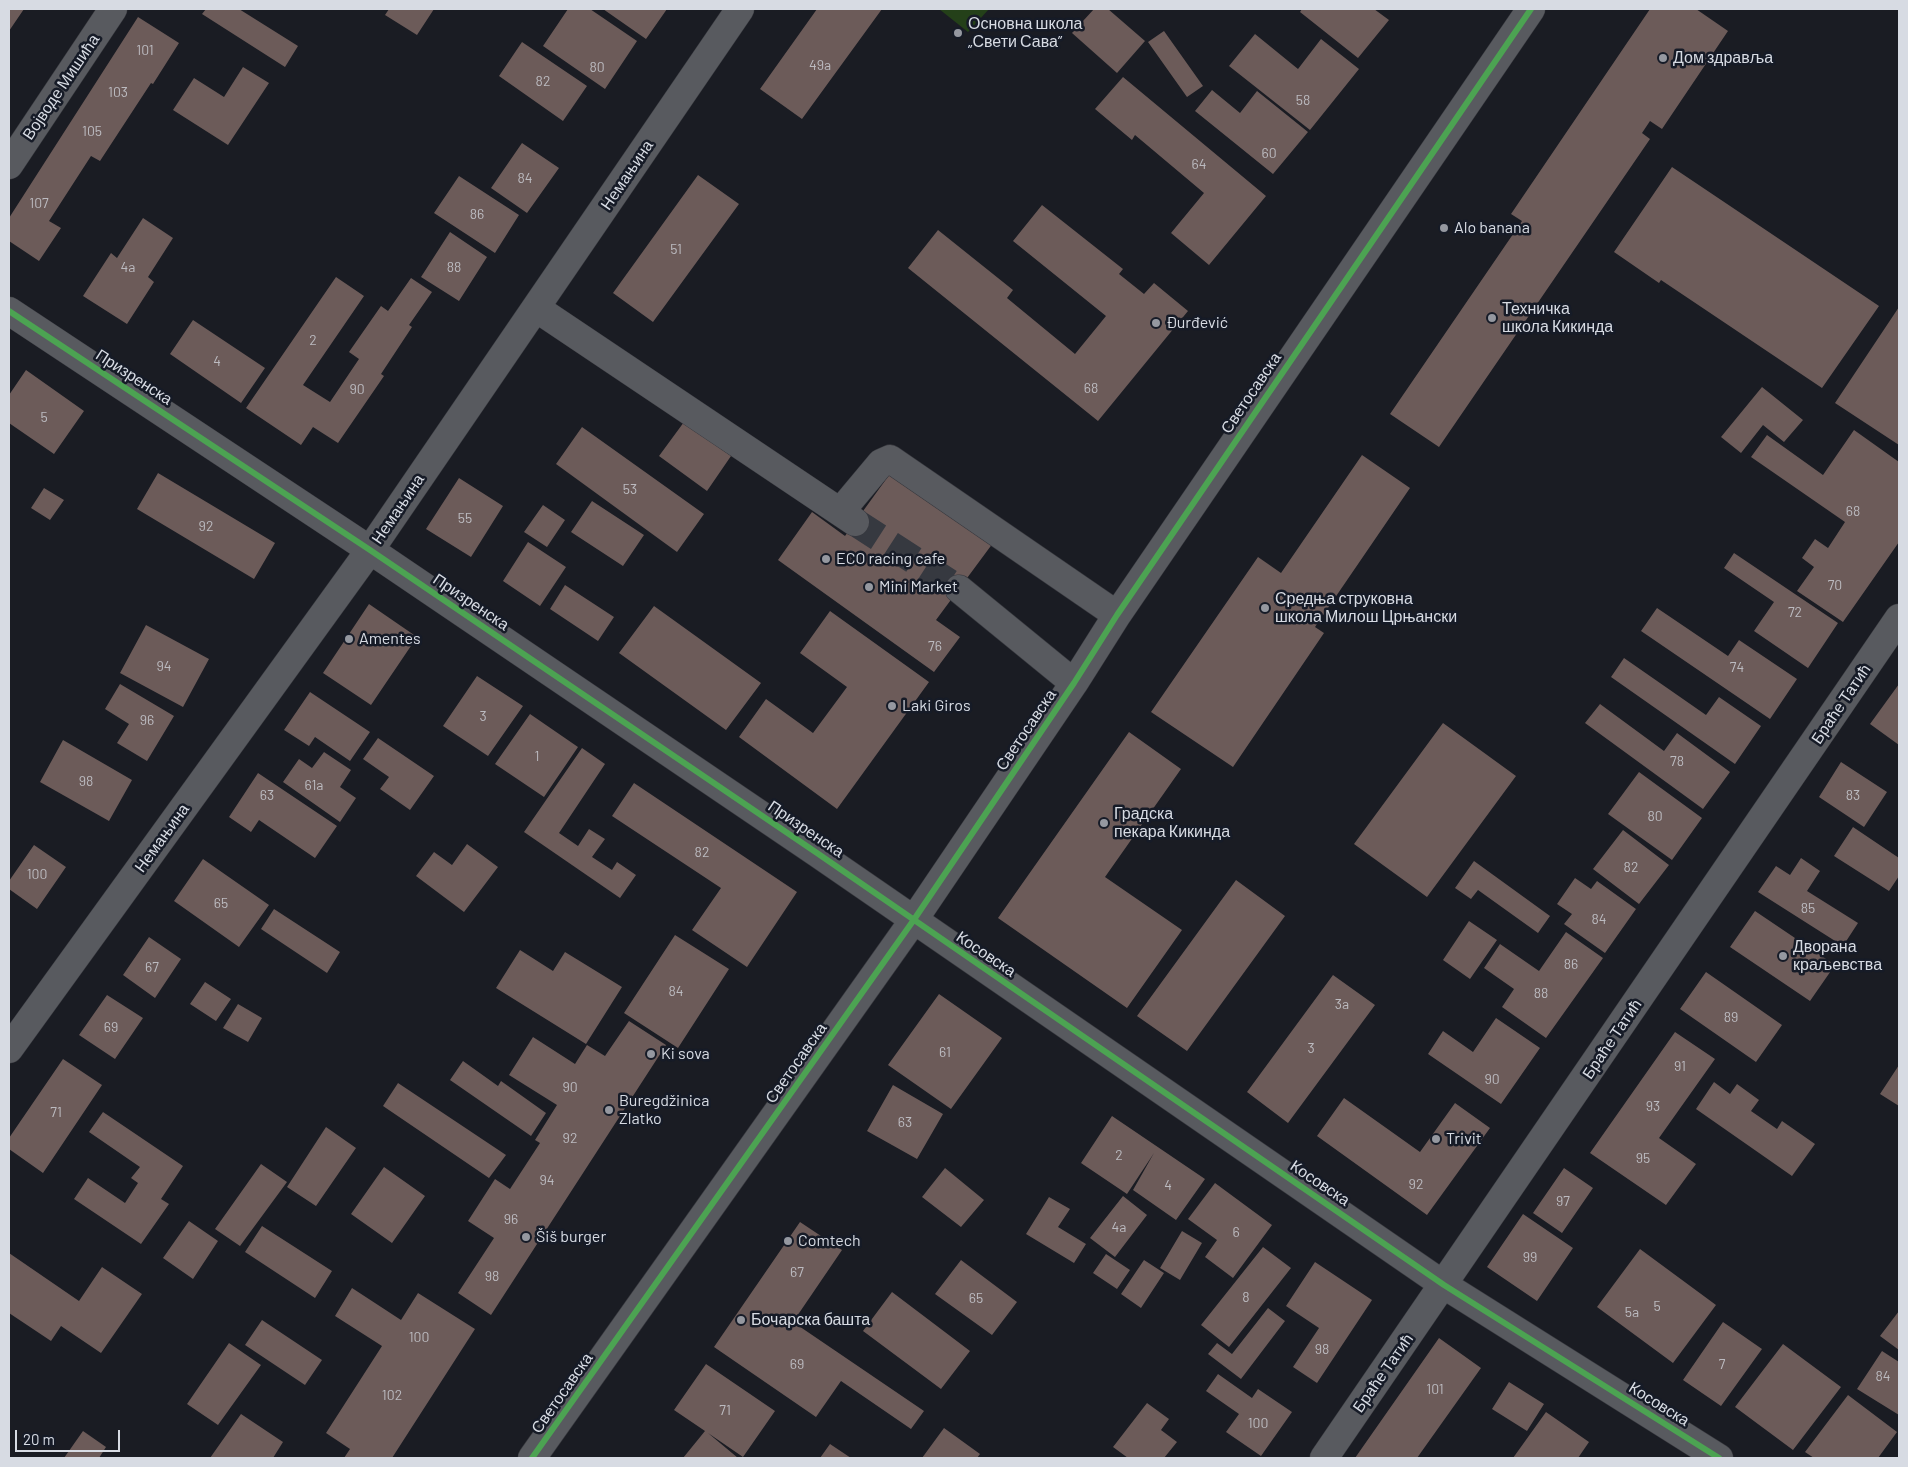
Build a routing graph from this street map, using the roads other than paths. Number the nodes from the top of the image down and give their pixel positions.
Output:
1 (113, 9) edge
2 (740, 9) edge
3 (1531, 9) edge
4 (9, 165) edge
5 (536, 308) junction
6 (9, 311) edge
7 (370, 550) junction
8 (959, 589) tunnel mouth
9 (1117, 615) junction
10 (1899, 618) edge
11 (1074, 683) junction
12 (913, 921) junction
13 (9, 1049) edge
14 (1444, 1285) junction
15 (532, 1458) edge
16 (1324, 1458) edge
17 (1718, 1458) edge

1 - 4 street, Војводе Мишића
2 - 5 street, Немањина
3 - 9 street, Светосавска
5 - 7 street, Немањина
5 - 9 street
6 - 7 street, Призренска
7 - 12 street, Призренска
7 - 13 street, Немањина
8 - 11 street
9 - 11 street, Светосавска
10 - 14 street, Браће Татић
11 - 12 street, Светосавска
12 - 14 street, Косовска
12 - 15 street, Светосавска
14 - 16 street, Браће Татић
14 - 17 street, Косовска

